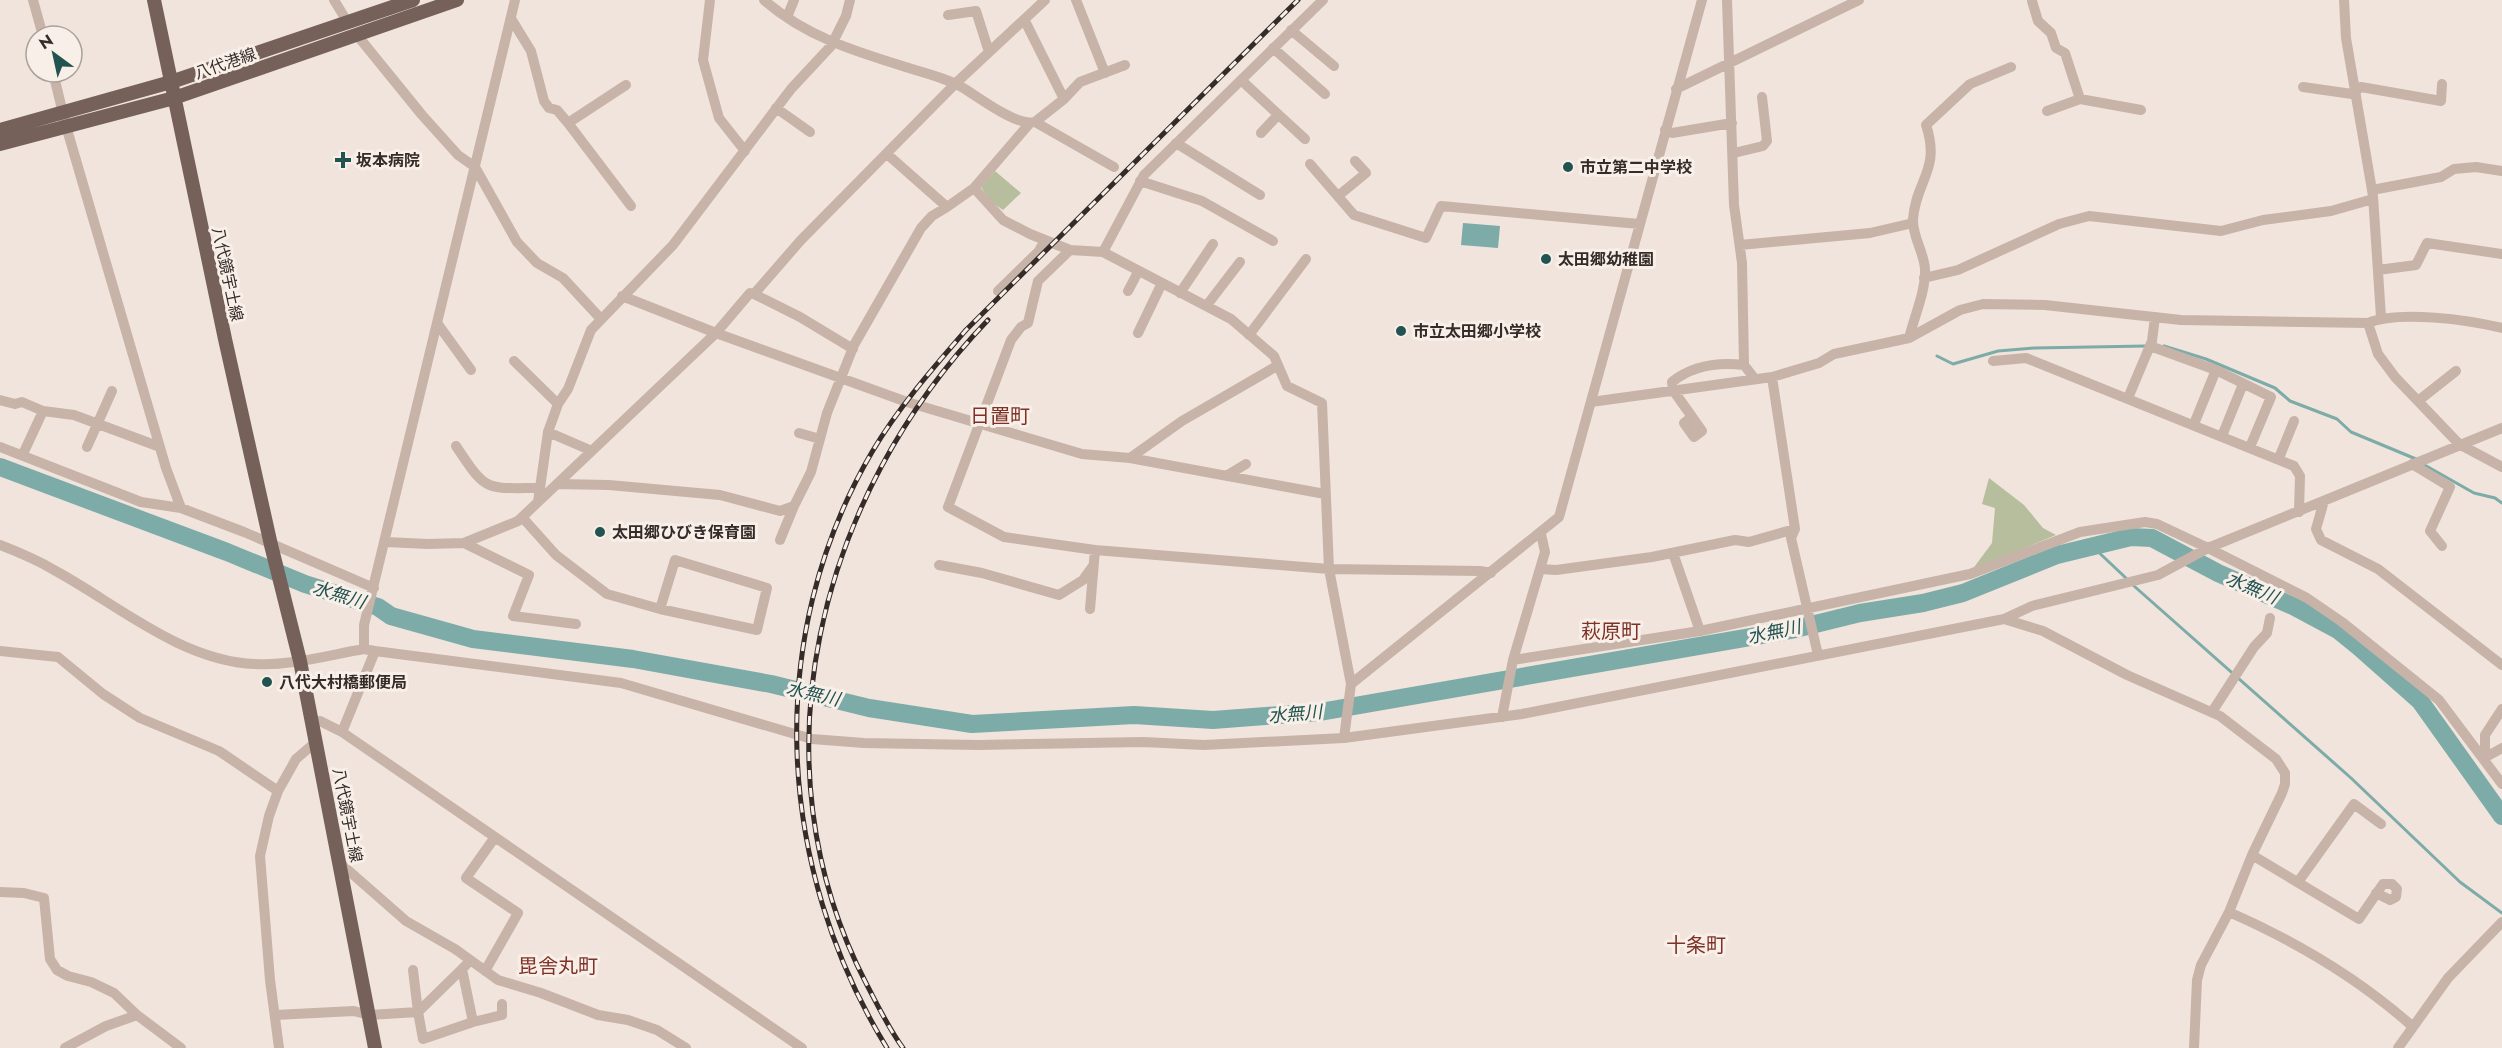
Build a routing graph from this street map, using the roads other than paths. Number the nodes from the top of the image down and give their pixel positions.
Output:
1 (33, 0) edge
2 (154, 0) edge
3 (334, 0) edge
4 (412, 0) edge
5 (457, 0) edge
6 (515, 0) edge
7 (710, 0) edge
8 (764, 0) edge
9 (794, 0) edge
10 (850, 0) edge
11 (1045, 0) edge
12 (1076, 0) edge
13 (1323, 0) edge
14 (1702, 0) edge
15 (1727, 0) edge
16 (1860, 0) edge
17 (2344, 0) edge
18 (2032, 1) edge
19 (948, 15) dead end
20 (787, 17) junction
21 (512, 20) junction
22 (1025, 21) junction
23 (348, 22) junction
24 (40, 24) edge
25 (1291, 30) junction
26 (357, 34) junction
27 (832, 44) junction
28 (1273, 48) junction
29 (989, 52) junction
30 (1729, 64) junction
31 (1125, 65) dead end
32 (1334, 66) dead end
33 (2011, 67) dead end
34 (1106, 73) junction
35 (1241, 80) junction
36 (171, 82) junction
37 (956, 83) junction
38 (56, 84) edge
39 (2442, 84) dead end
40 (626, 85) dead end
41 (2303, 87) dead end
42 (1676, 89) junction
43 (2355, 91) junction
44 (1325, 94) dead end
45 (1762, 97) dead end
46 (174, 99) junction
47 (1064, 99) junction
48 (2080, 99) junction
49 (776, 108) junction
50 (2141, 110) dead end
51 (2047, 111) dead end
52 (1278, 115) junction
53 (65, 120) junction
54 (1033, 122) junction
55 (568, 123) junction
56 (1732, 123) junction
57 (0, 130) edge
58 (1665, 130) junction
59 (810, 132) dead end
60 (1261, 133) dead end
61 (1298, 138) dead end
62 (1176, 143) junction
63 (0, 144) edge
64 (745, 151) junction
65 (1734, 153) junction
66 (886, 154) junction
67 (1355, 161) dead end
68 (1310, 164) dead end
69 (475, 166) junction
70 (1114, 167) dead end
71 (2502, 171) edge
72 (1140, 181) junction
73 (974, 188) junction
74 (1257, 190) dead end
75 (2373, 195) junction
76 (1338, 196) junction
77 (631, 206) dead end
78 (947, 207) junction
79 (1913, 223) junction
80 (1639, 224) junction
81 (1045, 240) junction
82 (1273, 241) dead end
83 (1213, 244) dead end
84 (1740, 245) junction
85 (1070, 250) junction
86 (1103, 252) junction
87 (2502, 254) edge
88 (1306, 259) dead end
89 (1240, 262) dead end
90 (2378, 270) junction
91 (1138, 272) junction
92 (1924, 278) junction
93 (1162, 283) junction
94 (998, 291) dead end
95 (1128, 291) dead end
96 (1180, 293) junction
97 (754, 294) junction
98 (622, 296) junction
99 (1207, 305) junction
100 (2155, 317) junction
101 (2381, 317) junction
102 (601, 318) junction
103 (437, 323) junction
104 (2368, 323) junction
105 (2502, 328) edge
106 (716, 333) junction
107 (1138, 333) dead end
108 (1249, 335) junction
109 (1909, 338) junction
110 (2150, 346) junction
111 (853, 349) junction
112 (514, 361) dead end
113 (1993, 361) dead end
114 (1744, 365) junction
115 (1277, 366) junction
116 (471, 370) dead end
117 (2216, 370) junction
118 (2456, 371) dead end
119 (1772, 377) junction
120 (841, 379) junction
121 (1755, 379) junction
122 (2243, 384) junction
123 (1673, 390) junction
124 (112, 391) dead end
125 (2128, 398) junction
126 (0, 400) edge
127 (2418, 401) junction
128 (1591, 402) junction
129 (558, 404) junction
130 (43, 411) junction
131 (1692, 417) dead end
132 (2294, 421) dead end
133 (97, 424) junction
134 (2194, 424) junction
135 (979, 425) junction
136 (2502, 428) edge
137 (548, 432) junction
138 (799, 433) dead end
139 (2222, 436) junction
140 (820, 439) junction
141 (2459, 444) junction
142 (456, 446) dead end
143 (0, 447) edge
144 (87, 447) dead end
145 (160, 447) junction
146 (2250, 447) junction
147 (592, 451) junction
148 (23, 454) junction
149 (1130, 458) junction
150 (2279, 458) junction
151 (1246, 464) dead end
152 (2412, 464) junction
153 (2502, 466) edge
154 (1226, 476) junction
155 (557, 484) junction
156 (540, 488) junction
157 (1325, 494) junction
158 (2324, 501) junction
159 (538, 502) junction
160 (794, 506) junction
161 (180, 508) junction
162 (2299, 512) junction
163 (522, 517) junction
164 (1795, 529) junction
165 (1541, 534) junction
166 (780, 540) dead end
167 (386, 542) junction
168 (464, 543) junction
169 (0, 545) edge
170 (2442, 546) dead end
171 (2205, 549) junction
172 (272, 550) junction
173 (1095, 550) junction
174 (1673, 553) junction
175 (939, 565) dead end
176 (1093, 566) junction
177 (1329, 569) junction
178 (1540, 569) junction
179 (1491, 573) junction
180 (373, 591) junction
181 (1808, 607) junction
182 (660, 609) junction
183 (1090, 609) dead end
184 (2270, 618) dead end
185 (2004, 620) junction
186 (576, 624) dead end
187 (1700, 631) junction
188 (370, 650) junction
189 (0, 651) edge
190 (1818, 655) junction
191 (300, 661) junction
192 (1513, 663) junction
193 (2502, 665) edge
194 (1351, 684) junction
195 (2502, 710) edge
196 (2212, 712) junction
197 (1502, 717) junction
198 (312, 722) junction
199 (342, 732) junction
200 (1344, 738) junction
201 (317, 741) junction
202 (2502, 748) edge
203 (2485, 760) junction
204 (2502, 784) edge
205 (278, 791) junction
206 (2381, 824) dead end
207 (495, 837) junction
208 (2252, 855) junction
209 (341, 864) junction
210 (2298, 882) junction
211 (0, 892) edge
212 (2376, 893) dead end
213 (2229, 912) junction
214 (2502, 922) edge
215 (470, 960) junction
216 (462, 969) junction
217 (413, 970) dead end
218 (485, 970) junction
219 (502, 1004) dead end
220 (418, 1012) junction
221 (137, 1015) junction
222 (275, 1015) junction
223 (369, 1015) junction
224 (473, 1022) junction
225 (2412, 1026) junction
226 (65, 1048) edge
227 (181, 1048) edge
228 (279, 1048) edge
229 (375, 1048) edge
230 (686, 1048) edge
231 (802, 1048) edge
232 (2194, 1048) edge
233 (2398, 1048) edge

1 - 24 street
2 - 36 main road, 八代鏡宇土線
3 - 23 street
4 - 23 main road, 八代港線
5 - 26 main road, 八代港線
6 - 21 street
7 - 64 street
8 - 20 street
9 - 20 street
10 - 27 street
11 - 22 street
12 - 34 street
13 - 25 street
14 - 42 street
15 - 30 street
16 - 30 street
17 - 43 street
18 - 48 street
19 - 29 street
20 - 27 street
21 - 55 street
21 - 69 street
22 - 29 street
22 - 47 street
23 - 36 main road, 八代港線
25 - 28 street
25 - 32 street
26 - 46 main road, 八代港線
26 - 69 street
27 - 37 street
27 - 49 street
28 - 35 street
28 - 44 street
29 - 37 street
30 - 42 street
30 - 56 street
31 - 34 street
33 - 79 street
34 - 47 street
35 - 52 street
35 - 62 street
36 - 46 main road, 八代鏡宇土線
36 - 53 main road, 八代港線
37 - 54 street
37 - 66 street
38 - 53 street
39 - 43 street
40 - 55 street
41 - 43 street
42 - 58 street
43 - 75 street
45 - 65 street
46 - 53 main road, 八代港線
46 - 172 main road, 八代鏡宇土線
47 - 54 street
48 - 50 street
48 - 51 street
49 - 59 street
49 - 64 street
52 - 60 street
52 - 61 street
53 - 57 main road, 八代港線
53 - 63 main road, 八代港線
53 - 145 street
54 - 70 street
54 - 73 street
55 - 77 street
56 - 58 street
56 - 65 street
58 - 80 street
62 - 72 street
62 - 74 street
64 - 98 street
65 - 84 street
66 - 78 street
66 - 97 street
67 - 76 street
68 - 76 street
69 - 102 street
69 - 103 street
71 - 75 street
72 - 82 street
72 - 86 street
73 - 78 street
73 - 81 street
75 - 90 street
75 - 92 street
76 - 80 street
78 - 111 street
79 - 84 street
79 - 92 street
80 - 128 street
81 - 85 street
81 - 94 street
83 - 96 street
84 - 114 street
85 - 86 street
85 - 135 street
86 - 91 street
87 - 90 street
88 - 108 street
89 - 99 street
90 - 101 street
91 - 93 street
91 - 95 street
92 - 109 street
93 - 96 street
93 - 107 street
96 - 99 street
97 - 106 street
97 - 111 street
98 - 102 street
98 - 106 street
99 - 108 street
100 - 104 street
100 - 109 street
100 - 110 street
101 - 104 street
101 - 105 street
102 - 129 street
103 - 116 street
103 - 167 street
104 - 127 street
106 - 120 street
106 - 147 street
108 - 115 street
109 - 119 street
110 - 117 street
110 - 125 street
111 - 120 street
112 - 129 street
113 - 125 street
114 - 121 street
114 - 123 street
115 - 149 street
115 - 157 street
117 - 122 street
117 - 134 street
118 - 127 street
119 - 121 street
119 - 164 street
120 - 135 street
120 - 140 street
121 - 123 street
122 - 139 street
122 - 146 street
123 - 128 street
123 - 131 street
124 - 133 street
125 - 134 street
126 - 130 street
127 - 141 street
128 - 165 street
129 - 137 street
130 - 133 street
130 - 148 street
132 - 150 street
133 - 144 street
133 - 145 street
134 - 139 street
135 - 149 street
135 - 173 street
136 - 141 street
137 - 147 street
137 - 156 street
138 - 140 street
139 - 146 street
140 - 160 street
141 - 152 street
141 - 153 street
142 - 156 street
143 - 148 street
145 - 161 street
146 - 150 street
147 - 155 street
148 - 161 street
149 - 154 street
150 - 162 street
151 - 154 street
152 - 158 street
152 - 170 street
154 - 157 street
155 - 159 street
155 - 160 street
156 - 159 street
157 - 177 street
158 - 162 street
158 - 193 street
159 - 163 street
160 - 166 street
161 - 172 street
162 - 171 street
163 - 168 street
163 - 182 street
164 - 174 street
164 - 181 street
165 - 178 street
165 - 179 street
167 - 168 street
167 - 180 street
168 - 186 street
169 - 191 street
171 - 181 street
171 - 185 street
171 - 203 street
172 - 180 street
172 - 191 main road, 八代鏡宇土線
173 - 176 street
173 - 177 street
174 - 178 street
174 - 187 street
175 - 176 street
176 - 183 street
177 - 179 street
177 - 194 street
178 - 192 street
179 - 194 street
180 - 188 street
181 - 187 street
181 - 190 street
182 - 182 street
184 - 196 street
185 - 190 street
185 - 196 street
187 - 192 street
188 - 191 street
188 - 199 street
188 - 200 street
189 - 205 street
190 - 197 street
191 - 198 main road, 八代鏡宇土線
192 - 197 street
194 - 200 street
195 - 203 street
196 - 208 street
197 - 200 street
198 - 199 street
198 - 201 main road, 八代鏡宇土線
199 - 207 street
201 - 205 street
201 - 209 main road, 八代鏡宇土線
202 - 203 street
203 - 204 street
205 - 222 street
206 - 210 street
207 - 218 street
207 - 231 street
208 - 210 street
208 - 213 street
209 - 215 street
209 - 223 main road, 八代鏡宇土線
210 - 212 street
211 - 221 street
213 - 225 street
213 - 232 street
214 - 225 street
215 - 216 street
215 - 218 street
216 - 220 street
216 - 224 street
217 - 220 street
218 - 230 street
219 - 224 street
220 - 223 street
220 - 224 street
221 - 226 street
221 - 227 street
222 - 223 street
222 - 228 street
223 - 229 main road, 八代鏡宇土線
225 - 233 street

